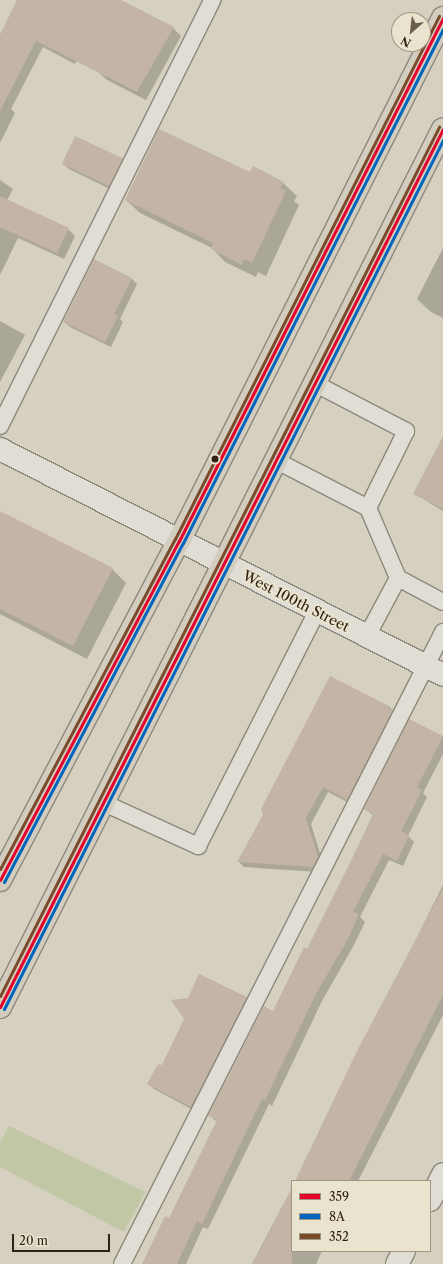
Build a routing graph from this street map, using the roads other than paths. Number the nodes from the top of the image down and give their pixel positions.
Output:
1 (212, 0) edge
2 (443, 18) edge
3 (443, 129) edge
4 (314, 383) junction
5 (0, 426) edge
6 (0, 449) edge
7 (275, 460) junction
8 (368, 508) junction
9 (179, 541) junction
10 (222, 563) junction
11 (398, 578) junction
12 (443, 602) edge
13 (317, 612) junction
14 (443, 632) edge
15 (367, 636) junction
16 (435, 671) edge
17 (102, 802) junction
18 (0, 880) edge
19 (0, 1007) edge
20 (443, 1174) edge
21 (431, 1198) edge
22 (403, 1252) edge
23 (122, 1264) edge
24 (397, 1264) edge

1 - 5 lane
2 - 9 main road
3 - 4 main road
4 - 7 main road
4 - 8 lane
6 - 9 street, West 100th Street
7 - 8 lane
7 - 10 main road
8 - 11 lane
9 - 10 street, West 100th Street
9 - 18 main road
10 - 13 street, West 100th Street
10 - 17 main road
11 - 12 lane
11 - 15 lane
13 - 15 street, West 100th Street
13 - 17 lane
14 - 16 lane
15 - 16 street, West 100th Street
16 - 23 lane
17 - 19 main road
20 - 21 street
22 - 24 street

